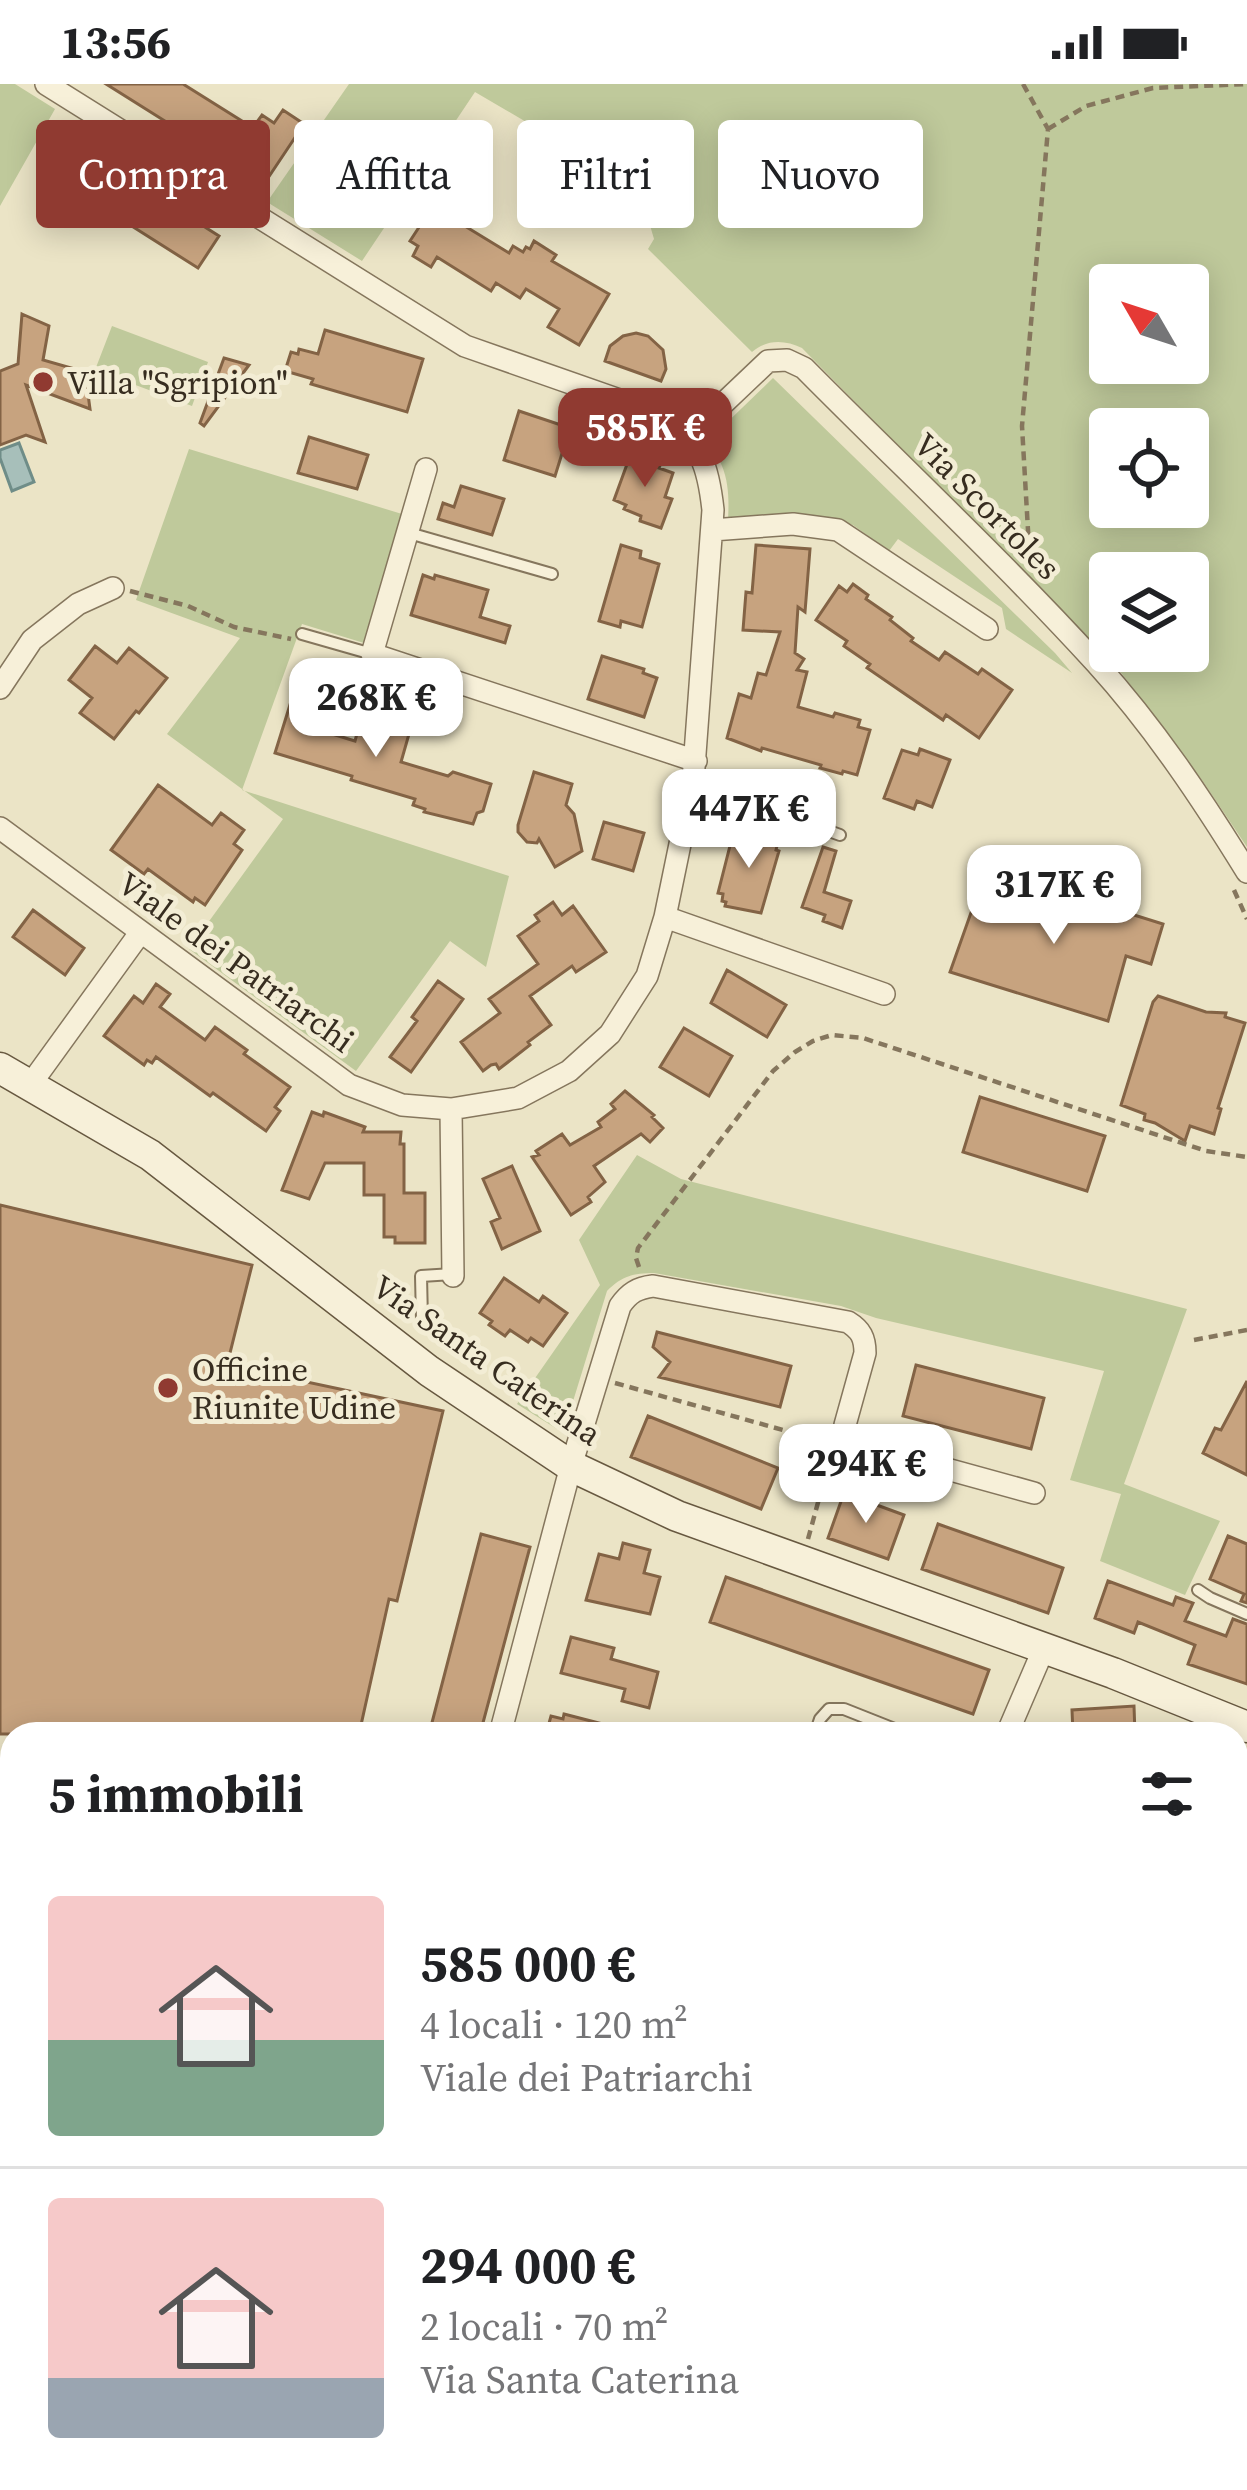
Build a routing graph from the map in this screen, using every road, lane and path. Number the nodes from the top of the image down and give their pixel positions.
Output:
1 (46, 84) edge
2 (1023, 84) edge
3 (1247, 84) edge
4 (1158, 86) edge
5 (1048, 129) junction
6 (689, 436) junction
7 (426, 470) dead end
8 (712, 530) junction
9 (406, 532) junction
10 (552, 574) dead end
11 (113, 587) joint
12 (1022, 587) junction
13 (987, 629) dead end
14 (302, 634) joint
15 (372, 654) junction
16 (0, 688) edge
17 (695, 771) junction
18 (0, 828) edge
19 (840, 835) dead end
20 (1237, 874) edge
21 (665, 917) junction
22 (1247, 919) edge
23 (140, 933) junction
24 (884, 994) dead end
25 (0, 1068) edge
26 (30, 1085) junction
27 (452, 1109) junction
28 (1247, 1157) edge
29 (453, 1275) joint
30 (653, 1286) junction
31 (422, 1320) dead end
32 (1247, 1330) edge
33 (1195, 1340) dead end
34 (598, 1378) junction
35 (847, 1435) junction
36 (822, 1452) junction
37 (571, 1466) junction
38 (1034, 1493) dead end
39 (802, 1562) junction
40 (1198, 1589) dead end
41 (1247, 1614) edge
42 (1044, 1648) junction
43 (503, 1722) edge
44 (819, 1722) edge
45 (877, 1722) edge
46 (1012, 1722) edge
47 (1234, 1722) edge

1 - 6 street
2 - 5 path
3 - 4 path
4 - 5 path
5 - 12 path
6 - 8 street, Viale dei Patriarchi
6 - 12 street, Via Scortoles
7 - 9 street
8 - 13 street
8 - 17 street, Viale dei Patriarchi
9 - 10 lane
9 - 15 street
11 - 14 path
11 - 16 street
12 - 20 street, Via Scortoles
14 - 15 lane
15 - 17 street
17 - 19 lane
17 - 21 street, Viale dei Patriarchi
18 - 23 street, Viale dei Patriarchi
20 - 22 path
21 - 24 street
21 - 27 street, Viale dei Patriarchi
23 - 26 street
23 - 27 street, Viale dei Patriarchi
25 - 26 street, Via Santa Caterina
26 - 37 street, Via Santa Caterina
27 - 29 street
28 - 30 path
29 - 31 lane
30 - 34 street
30 - 35 street
32 - 33 path
34 - 36 path
34 - 37 street
35 - 36 path
35 - 38 street
36 - 39 path
37 - 39 street, Via Santa Caterina
37 - 43 street
39 - 42 street, Via Santa Caterina
40 - 41 lane
42 - 46 street
42 - 47 street, Via Santa Caterina
44 - 45 lane

